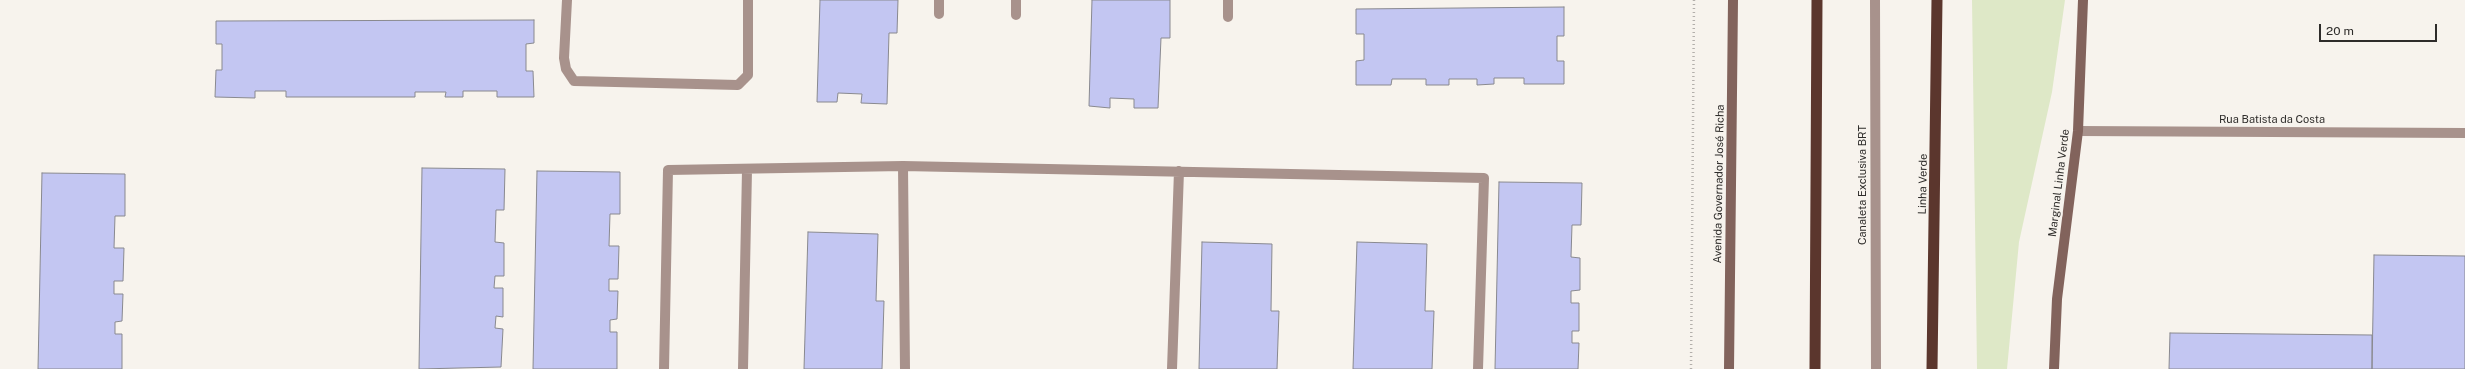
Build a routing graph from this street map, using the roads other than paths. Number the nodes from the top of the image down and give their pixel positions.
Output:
1 (567, 0) edge
2 (748, 0) edge
3 (939, 0) edge
4 (1016, 0) edge
5 (1228, 0) edge
6 (1733, 0) edge
7 (1816, 0) edge
8 (1875, 0) edge
9 (1937, 0) edge
10 (2083, 0) edge
11 (939, 14) dead end
12 (1016, 15) dead end
13 (1228, 17) dead end
14 (2078, 131) junction
15 (2465, 133) edge
16 (903, 166) junction
17 (747, 170) junction
18 (1179, 171) junction
19 (664, 369) edge
20 (743, 369) edge
21 (905, 369) edge
22 (1172, 369) edge
23 (1478, 369) edge
24 (1729, 369) edge
25 (1816, 369) edge
26 (1876, 369) edge
27 (1932, 369) edge
28 (2054, 369) edge

1 - 2 street
3 - 11 street
4 - 12 street
5 - 13 street
6 - 24 main road, Avenida Governador José Richa
7 - 25 highway
8 - 26 street, Canaleta Exclusiva BRT
9 - 27 highway, Linha Verde
10 - 14 main road, Marginal Linha Verde
14 - 15 street, Rua Batista da Costa
14 - 28 main road, Marginal Linha Verde
16 - 17 street
16 - 18 street
16 - 21 street
17 - 19 street
17 - 20 street
18 - 22 street
18 - 23 street

